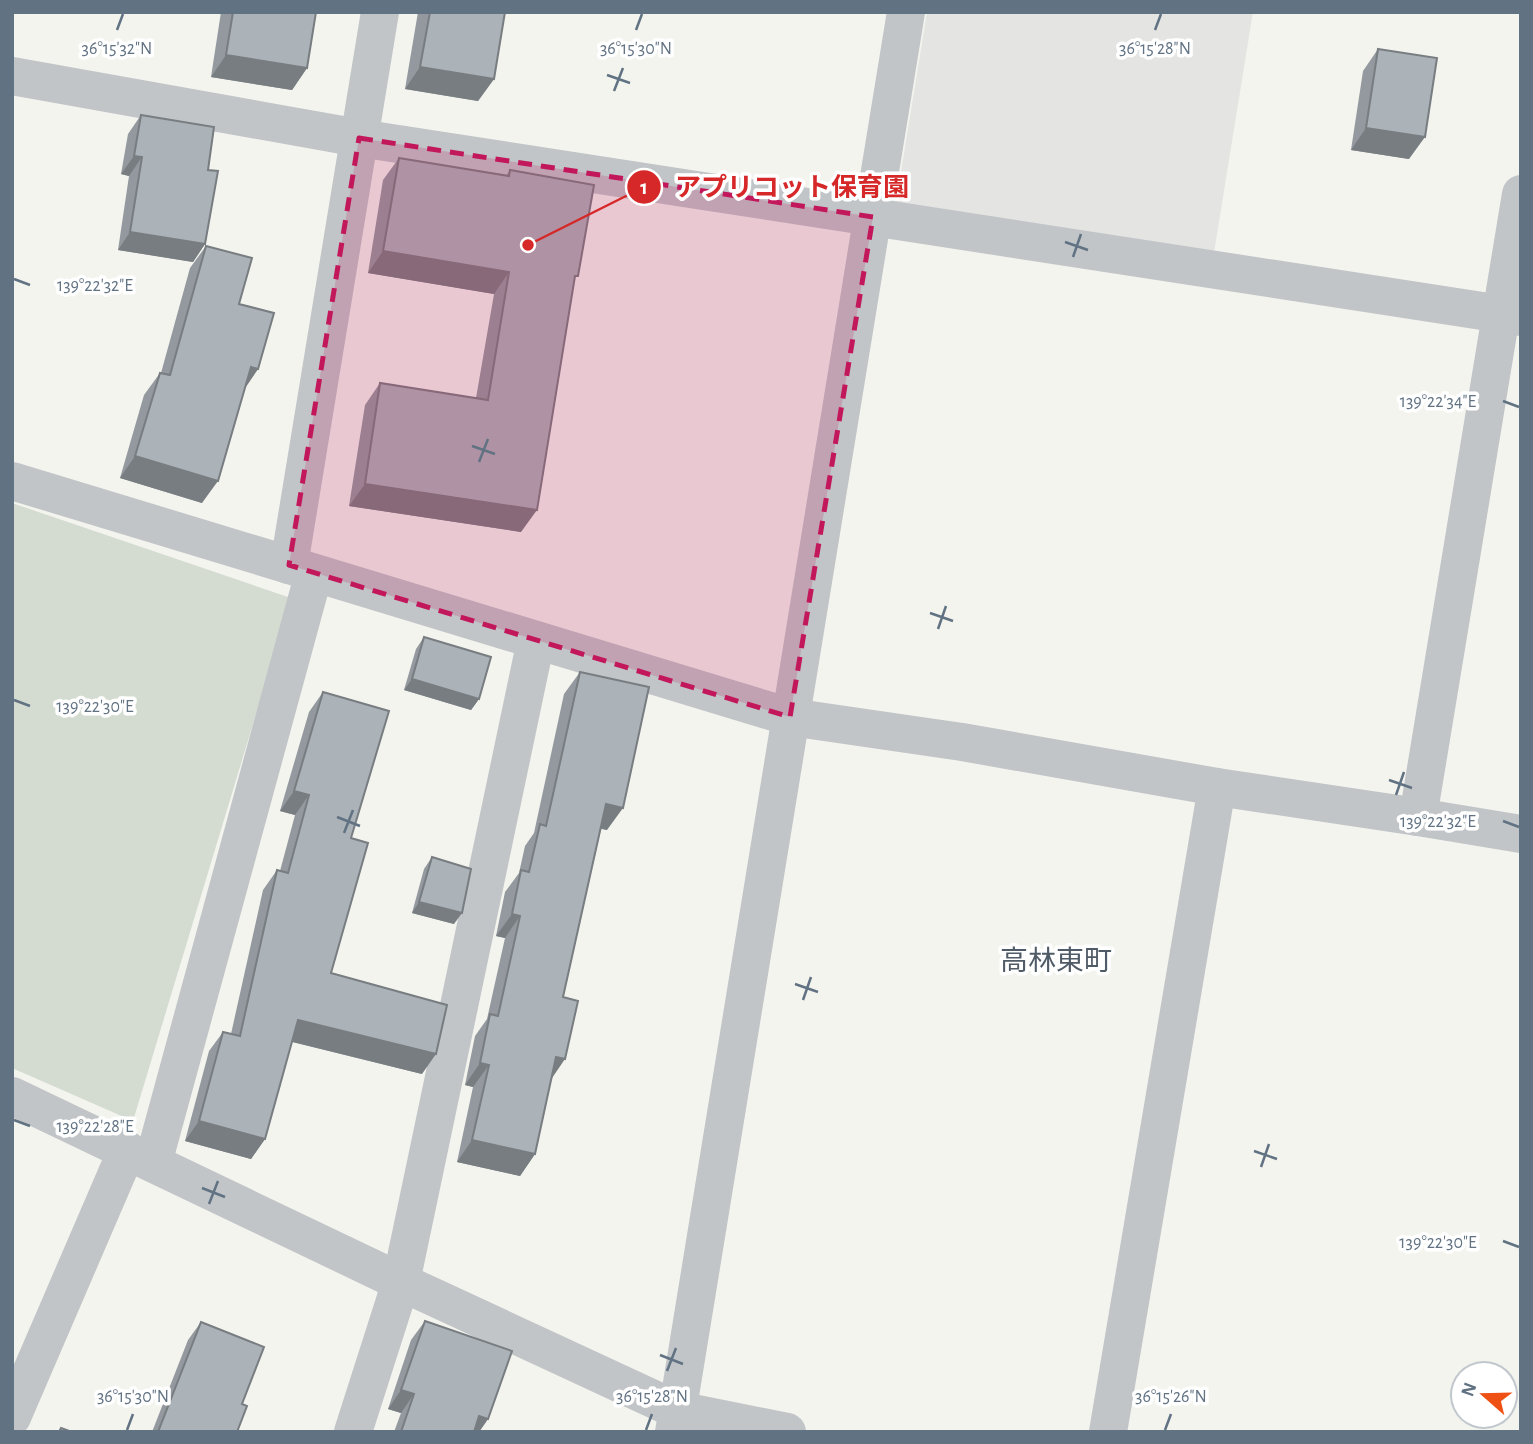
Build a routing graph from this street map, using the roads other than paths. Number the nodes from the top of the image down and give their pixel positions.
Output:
1 (380, 12) edge
2 (906, 12) edge
3 (12, 76) edge
4 (359, 138) junction
5 (1521, 194) edge
6 (873, 217) junction
7 (1511, 316) edge
8 (12, 481) edge
9 (301, 569) junction
10 (536, 640) junction
11 (790, 717) junction
12 (1217, 786) junction
13 (1418, 817) junction
14 (1521, 834) edge
15 (12, 1096) edge
16 (140, 1156) junction
17 (401, 1282) junction
18 (12, 1417) edge
19 (676, 1421) edge
20 (353, 1432) edge
21 (787, 1432) edge
22 (1108, 1432) edge

1 - 4 street
2 - 6 street
3 - 4 street
4 - 6 street
4 - 9 street
5 - 7 street
6 - 7 street
6 - 11 street
7 - 13 street
8 - 9 street
9 - 10 street
9 - 16 street
10 - 11 street
10 - 17 street
11 - 12 street
11 - 19 street
12 - 13 street
12 - 22 street
13 - 14 street
15 - 16 street
16 - 17 street
16 - 18 street
17 - 19 street
17 - 20 street
19 - 21 street

